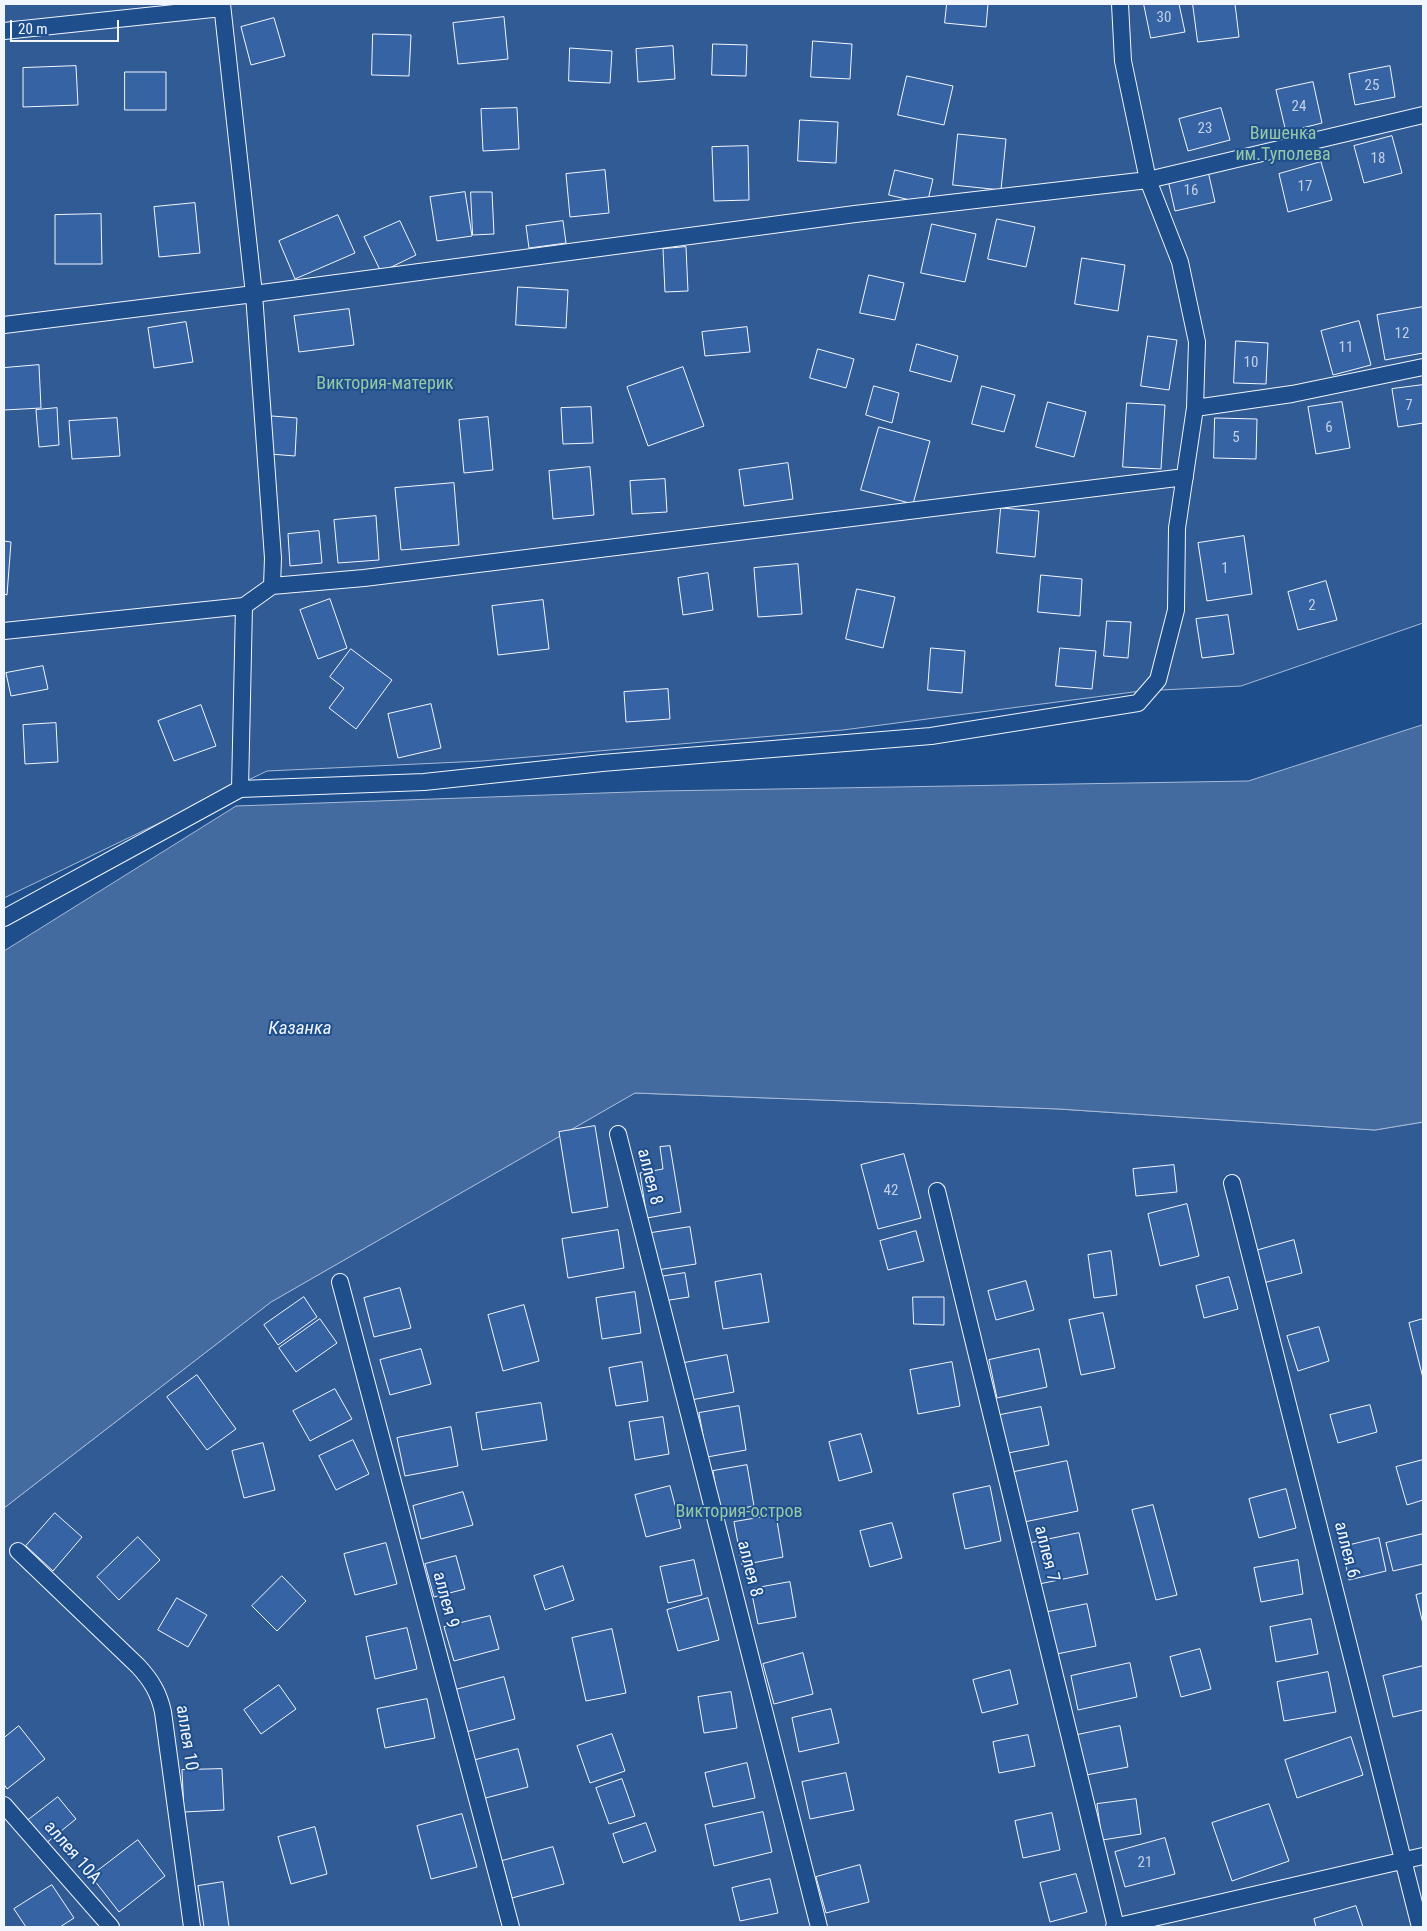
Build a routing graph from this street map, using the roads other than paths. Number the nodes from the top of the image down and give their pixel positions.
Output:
1 (1120, 4) edge
2 (222, 6) edge
3 (4, 31) edge
4 (1423, 115) edge
5 (1148, 180) junction
6 (254, 294) junction
7 (4, 325) edge
8 (1423, 367) edge
9 (1195, 408) junction
10 (1185, 476) junction
11 (272, 586) junction
12 (244, 606) junction
13 (4, 631) edge
14 (240, 789) junction
15 (4, 918) edge
16 (618, 1134) dead end
17 (1232, 1183) dead end
18 (937, 1191) dead end
19 (340, 1282) dead end
20 (18, 1551) dead end
21 (4, 1805) edge
22 (1423, 1856) edge
23 (1404, 1861) junction
24 (111, 1927) edge
25 (192, 1927) edge
26 (511, 1927) edge
27 (819, 1927) edge
28 (1115, 1927) edge
29 (1420, 1927) edge

1 - 5 lane
2 - 3 lane
2 - 6 lane
4 - 5 lane
5 - 6 lane
5 - 9 lane
6 - 7 lane
6 - 11 lane
8 - 9 lane
9 - 10 lane
10 - 11 lane
10 - 14 lane
11 - 12 lane
12 - 13 lane
12 - 14 lane
14 - 15 lane
16 - 27 lane, аллея 8
17 - 23 lane, аллея 6
18 - 28 lane, аллея 7
19 - 26 lane, аллея 9
20 - 25 lane, аллея 10
21 - 24 lane, аллея 10А
22 - 23 lane
23 - 28 lane
23 - 29 lane, аллея 6

